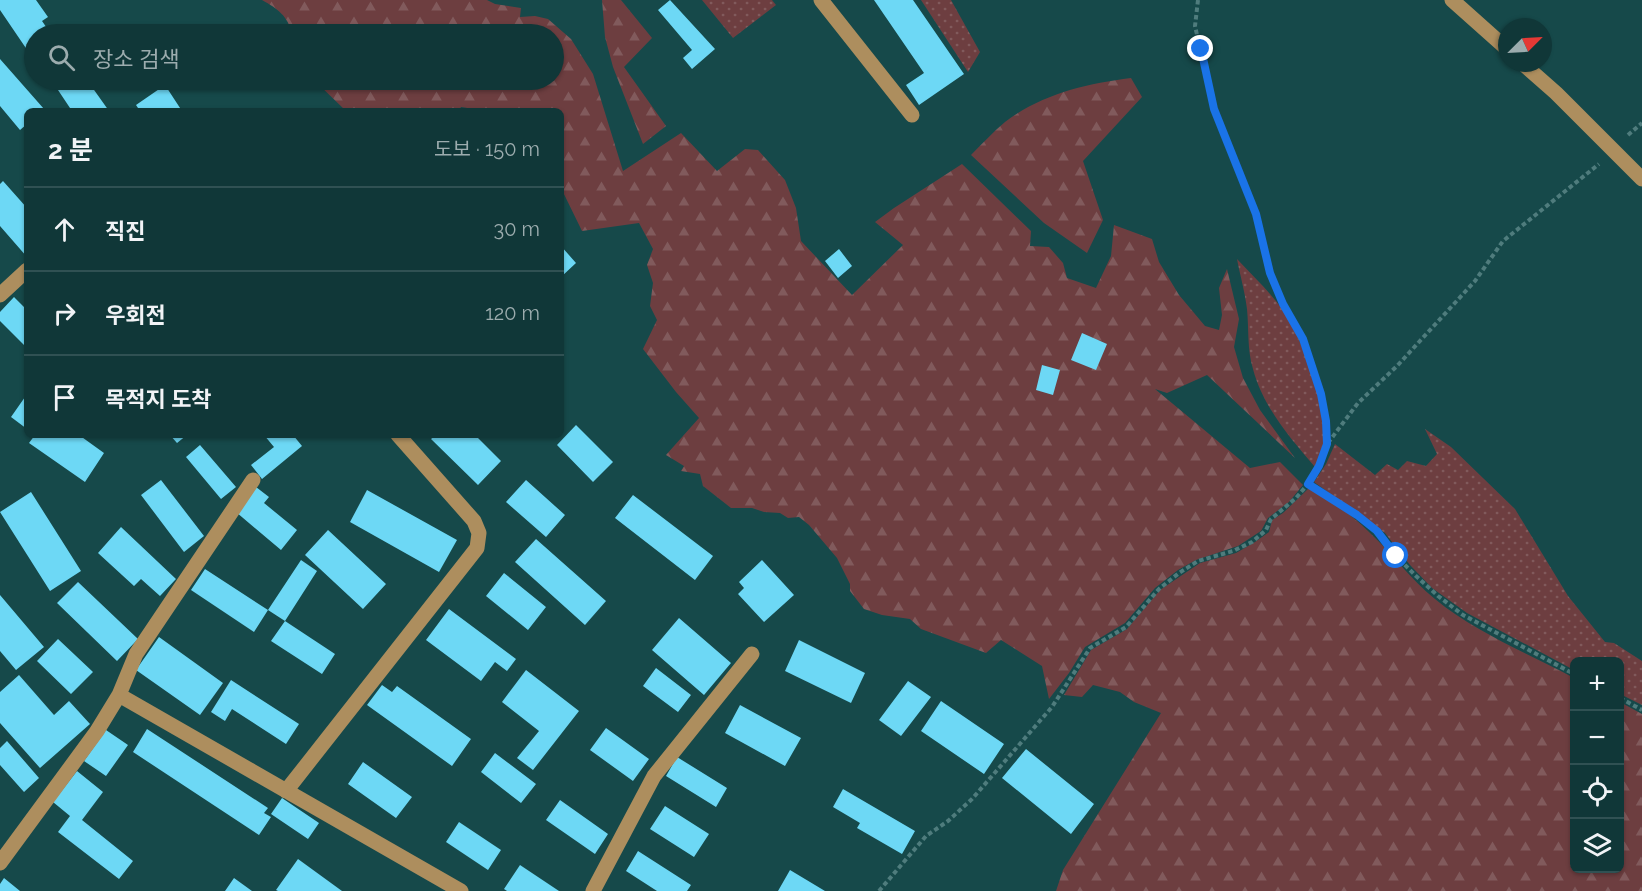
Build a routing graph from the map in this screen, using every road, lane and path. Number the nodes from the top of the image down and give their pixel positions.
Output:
1 (821, 0) edge
2 (1198, 0) edge
3 (1452, 0) edge
4 (1498, 42) edge
5 (1532, 72) edge
6 (912, 115) dead end
7 (1615, 150) junction
8 (1642, 179) edge
9 (24, 273) edge
10 (0, 295) edge
11 (401, 438) edge
12 (1327, 444) junction
13 (253, 480) dead end
14 (1308, 484) junction
15 (752, 654) dead end
16 (1570, 671) edge
17 (118, 695) junction
18 (1624, 700) edge
19 (1642, 710) edge
20 (286, 791) junction
21 (0, 863) edge
22 (461, 891) edge
23 (593, 891) edge
24 (879, 891) edge

1 - 6 street
2 - 12 path
3 - 4 street
5 - 7 street
7 - 8 street
7 - 12 path
9 - 10 street
11 - 20 street
12 - 14 path
13 - 17 street
14 - 16 path
14 - 24 path
15 - 23 street
17 - 20 street
17 - 21 street
18 - 19 path
20 - 22 street

